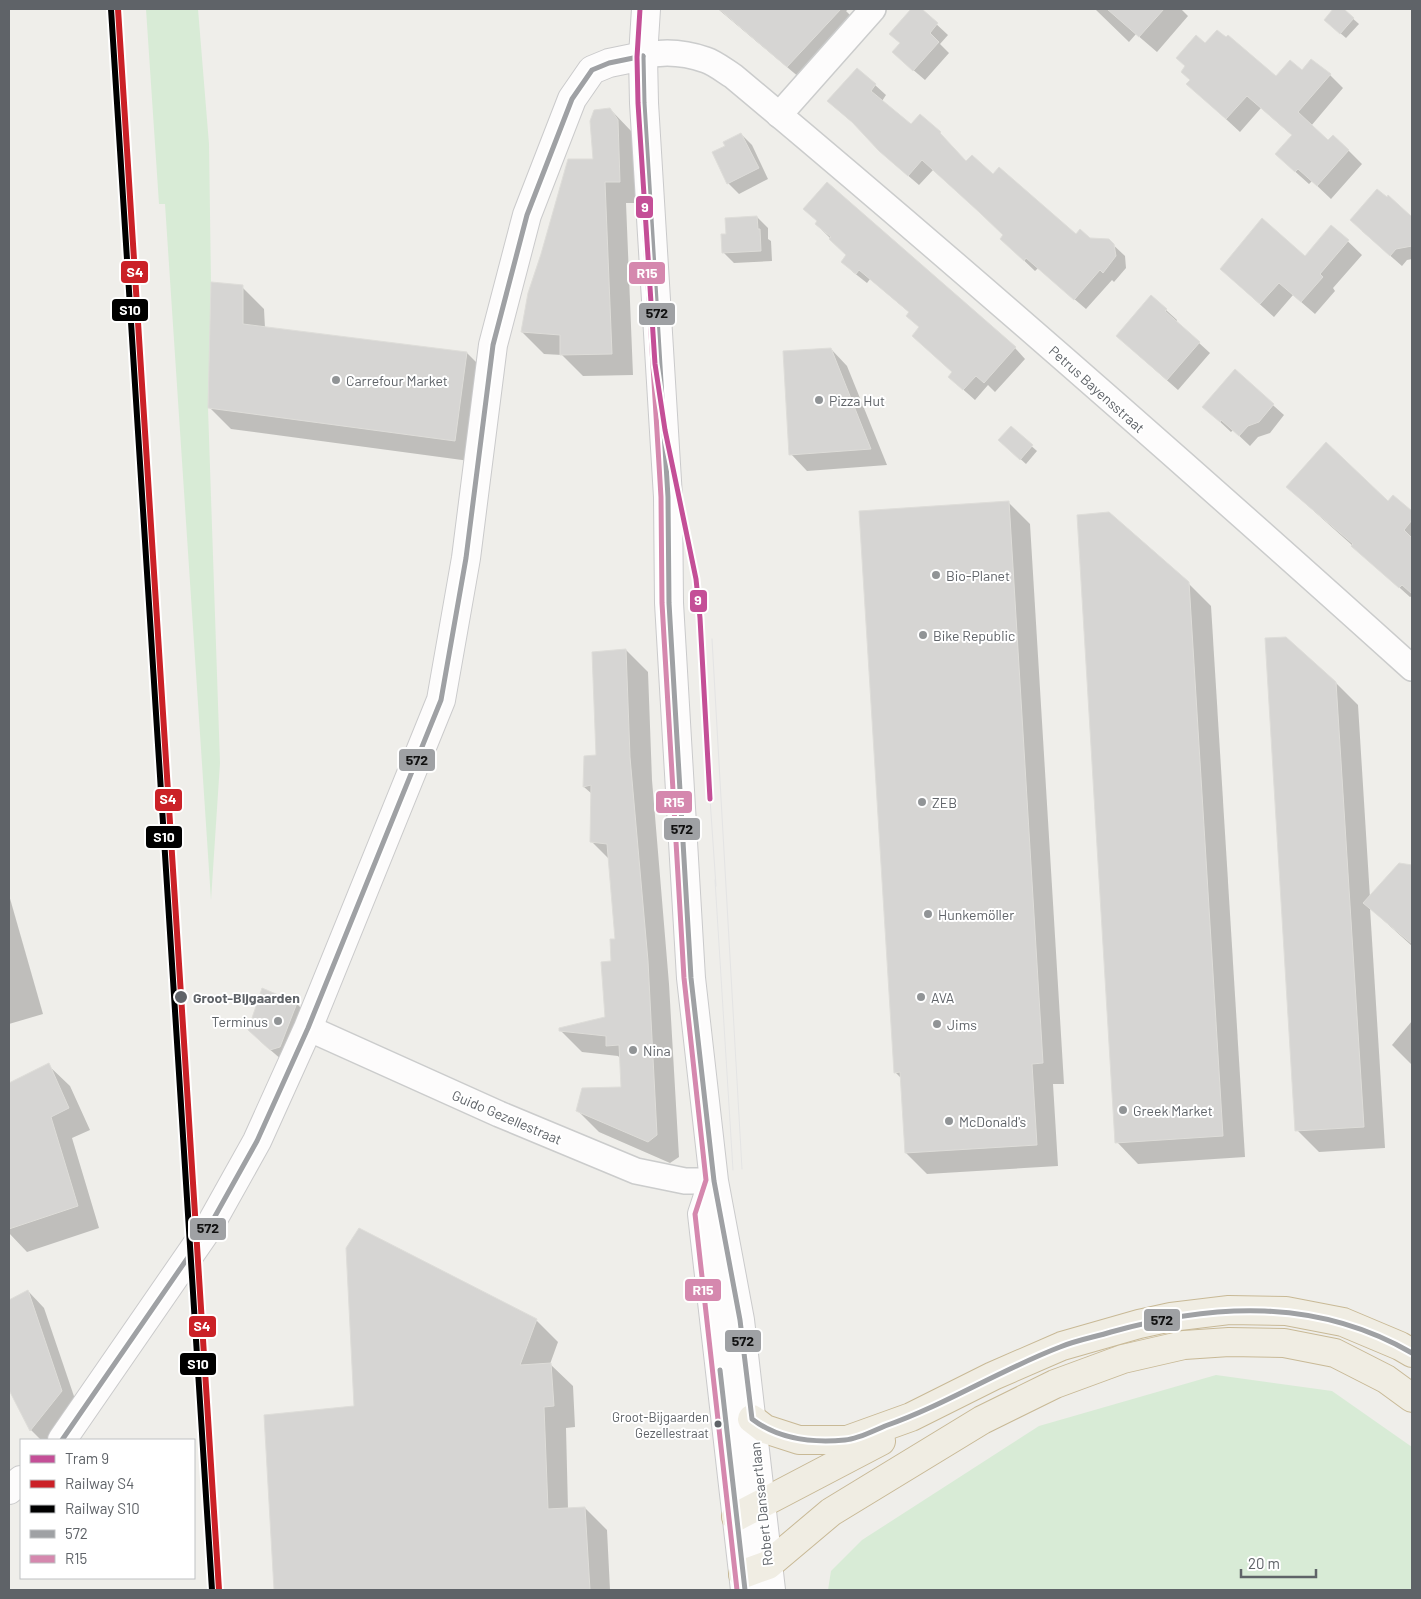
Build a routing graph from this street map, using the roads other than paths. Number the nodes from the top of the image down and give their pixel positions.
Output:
1 (646, 9) edge
2 (874, 9) edge
3 (643, 56) junction
4 (779, 115) junction
5 (1412, 668) edge
6 (308, 1028) junction
7 (714, 1181) junction
8 (1412, 1354) edge
9 (1412, 1398) edge
10 (911, 1417) junction
11 (752, 1419) junction
12 (63, 1439) edge
13 (20, 1481) edge
14 (9, 1490) edge
15 (761, 1505) junction
16 (736, 1517) junction
17 (770, 1578) edge
18 (744, 1582) edge

1 - 3 street, Robert Dansaertlaan
2 - 4 street
3 - 4 street, Petrus Bayensstraat
3 - 6 street
3 - 7 street, Robert Dansaertlaan
4 - 5 street, Petrus Bayensstraat
6 - 7 street, Guido Gezellestraat
6 - 12 street
7 - 11 street, Robert Dansaertlaan
7 - 16 street, Robert Dansaertlaan
8 - 10 highway
9 - 17 highway
10 - 11 highway
10 - 15 highway
11 - 15 street, Robert Dansaertlaan
13 - 14 street
15 - 16 highway
15 - 17 street, Robert Dansaertlaan
16 - 18 street, Robert Dansaertlaan
17 - 18 highway

